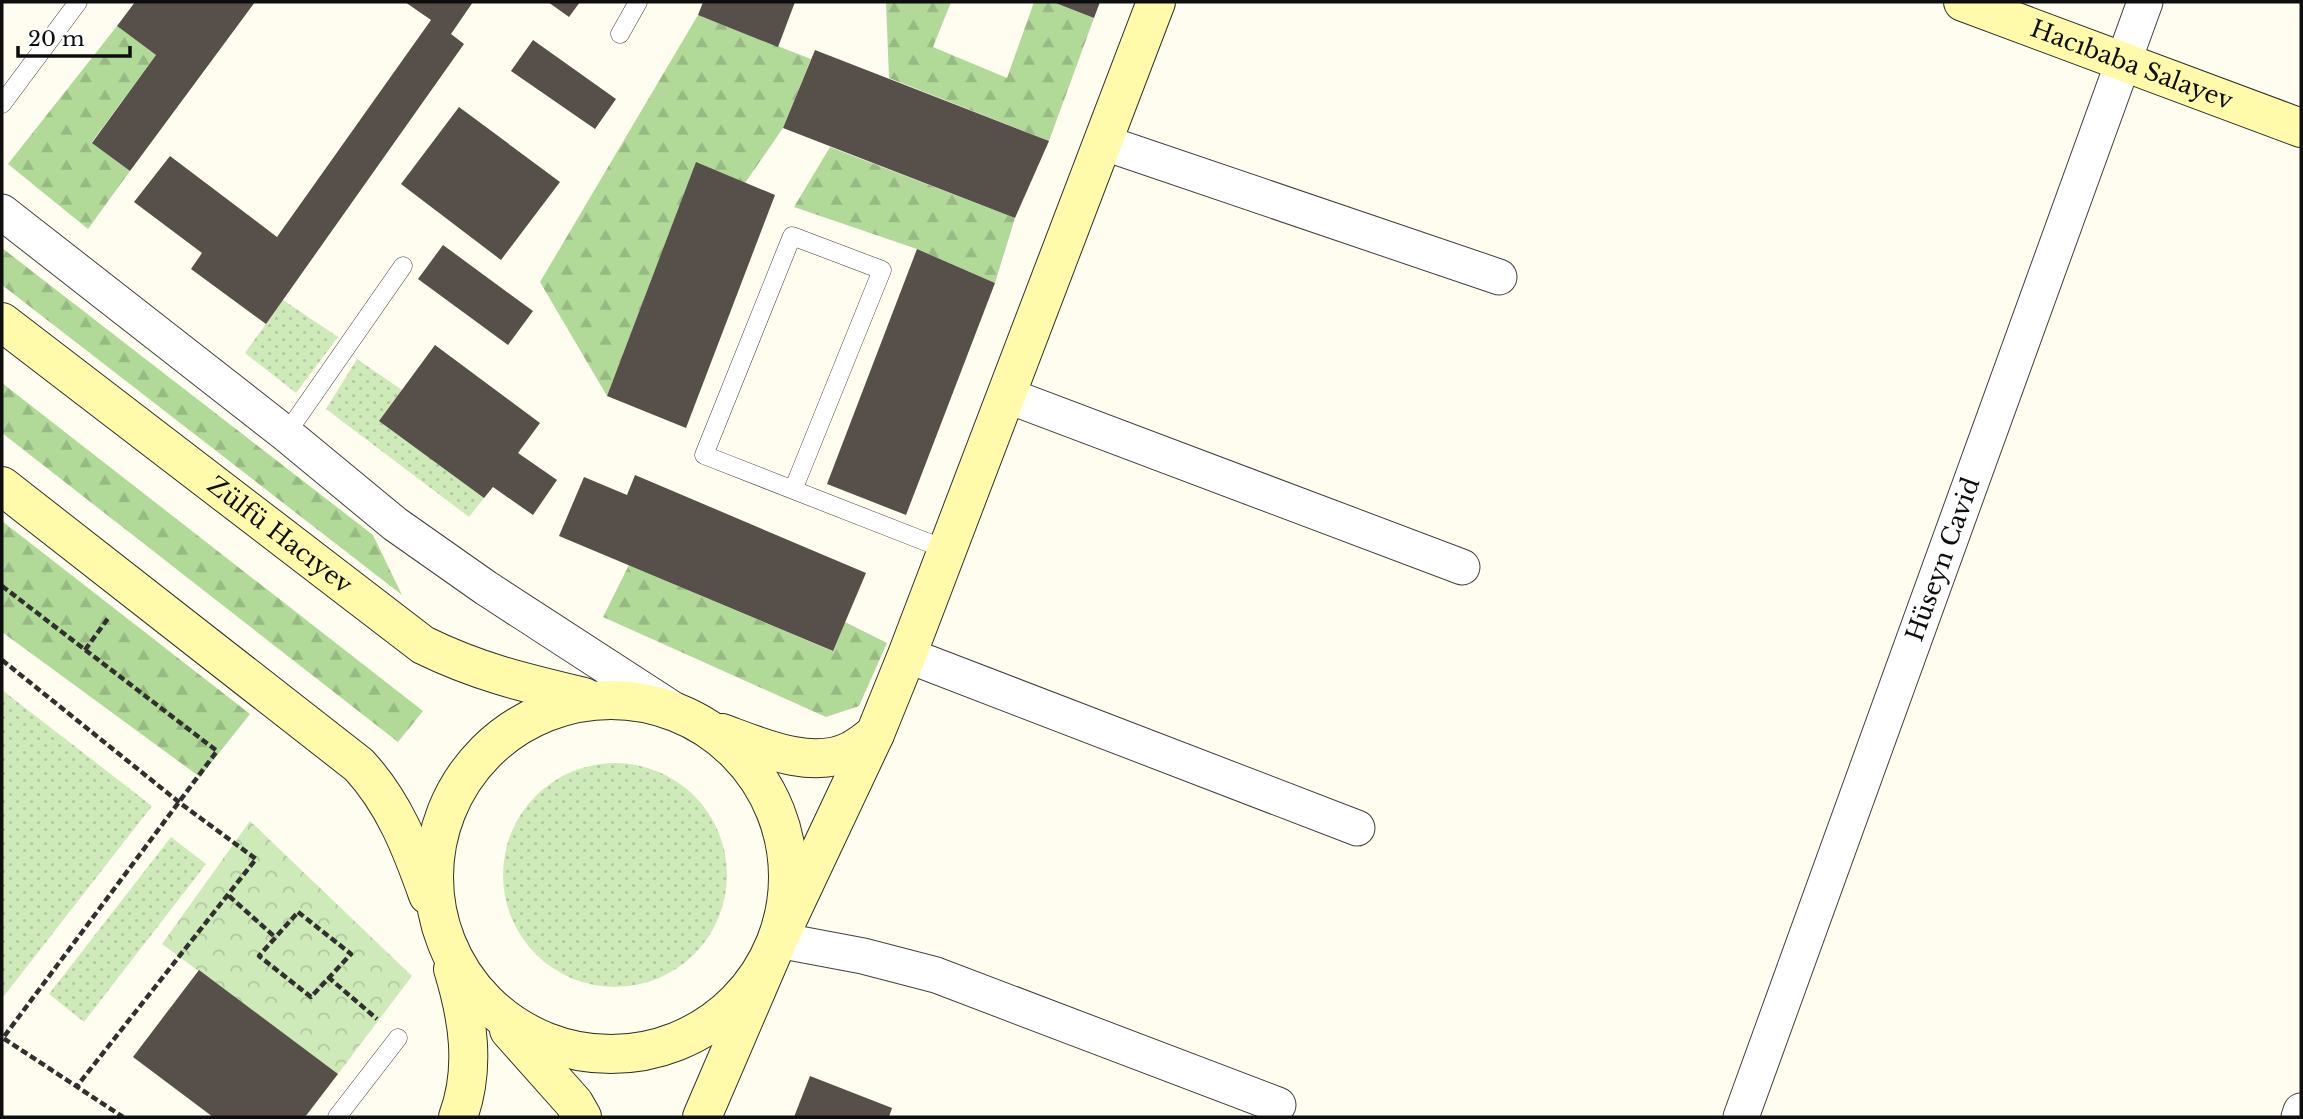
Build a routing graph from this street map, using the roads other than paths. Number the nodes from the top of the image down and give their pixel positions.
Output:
1 (638, 2) edge
2 (1156, 2) edge
3 (1963, 2) edge
4 (2145, 2) edge
5 (72, 4) edge
6 (620, 34) dead end
7 (2124, 61) junction
8 (2, 104) edge
9 (2301, 128) edge
10 (1102, 142) junction
11 (2, 212) edge
12 (403, 266) dead end
13 (1499, 277) dead end
14 (2, 322) edge
15 (1006, 395) junction
16 (286, 434) junction
17 (2, 486) edge
18 (793, 490) junction
19 (947, 550) junction
20 (1462, 567) dead end
21 (907, 655) junction
22 (584, 697) junction
23 (694, 720) junction
24 (875, 734) junction
25 (1357, 828) dead end
26 (441, 930) junction
27 (778, 940) junction
28 (475, 992) junction
29 (398, 1038) road end
30 (1278, 1105) dead end
31 (2301, 1111) edge
32 (337, 1117) edge
33 (457, 1117) edge
34 (582, 1117) edge
35 (702, 1117) edge
36 (1741, 1117) edge
37 (2299, 1117) edge

1 - 6 lane
2 - 10 main road
3 - 7 main road, Hacıbaba Salayev
4 - 7 street, Hüseyn Cavid
5 - 8 lane
7 - 9 main road, Hacıbaba Salayev
7 - 36 street, Hüseyn Cavid
10 - 13 street
10 - 15 main road
11 - 16 street
12 - 16 lane
14 - 22 main road, Zülfü Hacıyev
15 - 19 main road
15 - 20 street
16 - 23 street
17 - 26 main road
18 - 18 lane
18 - 19 lane
19 - 21 main road
21 - 24 main road
21 - 25 street
22 - 23 main road, Zülfü Hacıyev
22 - 26 main road
23 - 24 main road, Zülfü Hacıyev
23 - 27 main road
24 - 27 main road
26 - 28 main road
26 - 33 main road
27 - 28 main road
27 - 30 street
27 - 35 main road
28 - 34 main road
29 - 32 lane
31 - 37 street

